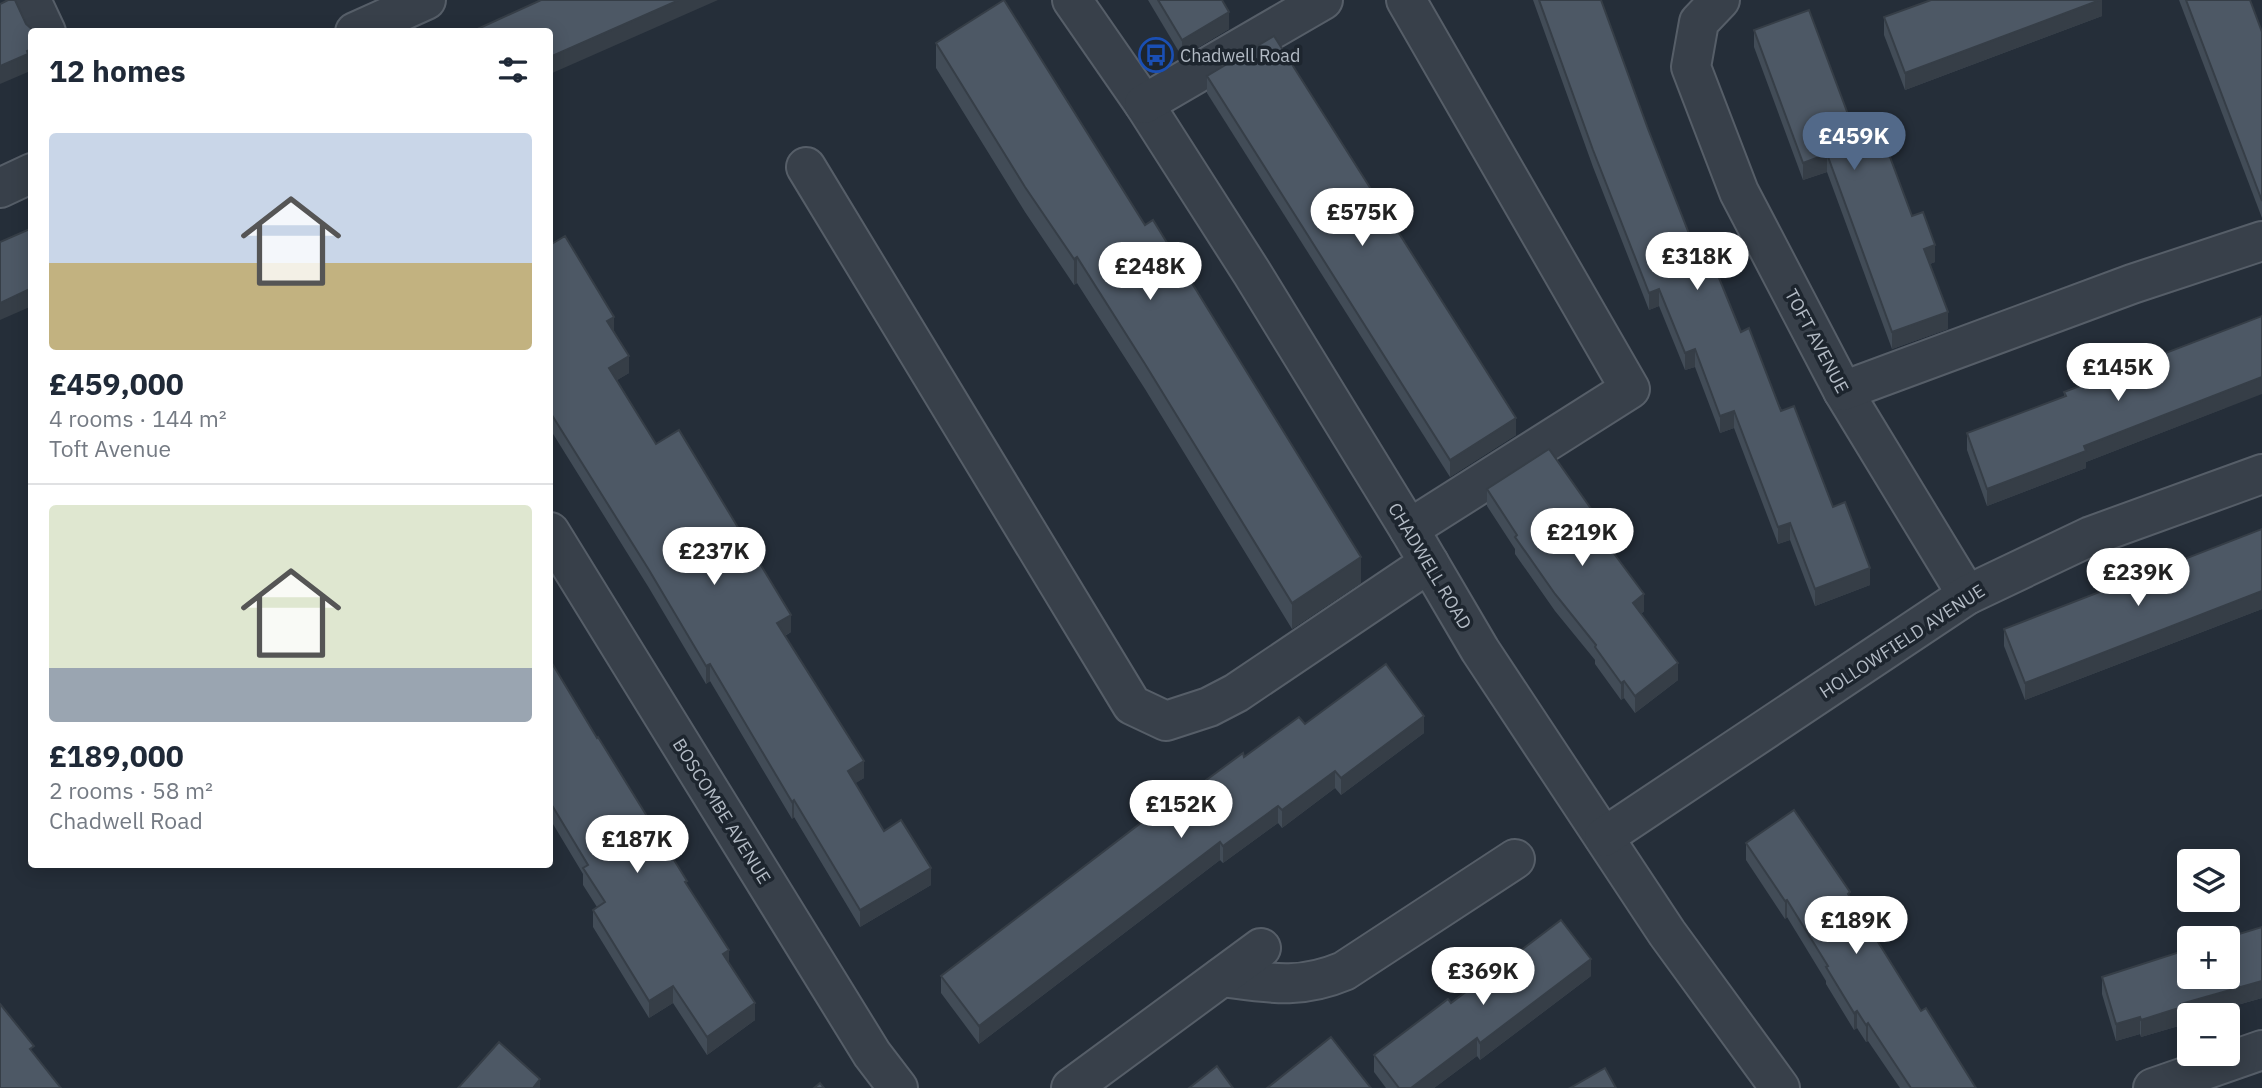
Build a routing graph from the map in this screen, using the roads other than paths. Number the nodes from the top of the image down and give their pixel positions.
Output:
1 (31, 0) edge
2 (426, 0) edge
3 (1072, 0) edge
4 (1323, 0) edge
5 (1406, 0) edge
6 (1720, 0) edge
7 (44, 28) edge
8 (364, 28) edge
9 (1144, 104) junction
10 (806, 167) dead end
11 (28, 175) edge
12 (0, 188) edge
13 (2262, 241) edge
14 (1843, 391) junction
15 (2262, 474) edge
16 (1409, 529) junction
17 (553, 537) edge
18 (1429, 563) junction
19 (1967, 595) junction
20 (1604, 837) junction
21 (1516, 859) dead end
22 (1261, 948) dead end
23 (1222, 977) junction
24 (2262, 1050) edge
25 (1771, 1085) edge
26 (898, 1088) edge
27 (1071, 1088) edge
28 (2152, 1088) edge

1 - 7 street
2 - 8 street
3 - 9 street, CHADWELL ROAD
4 - 9 street
5 - 16 street
6 - 14 street, TOFT AVENUE
9 - 16 street, CHADWELL ROAD
10 - 18 street
11 - 12 street
13 - 14 street
14 - 19 street, TOFT AVENUE
15 - 19 street, HOLLOWFIELD AVENUE
16 - 18 street, CHADWELL ROAD
17 - 26 street, BOSCOMBE AVENUE
18 - 20 street, CHADWELL ROAD
19 - 20 street, HOLLOWFIELD AVENUE
20 - 25 street, CHADWELL ROAD
21 - 23 street
22 - 23 street
23 - 27 street
24 - 28 street

